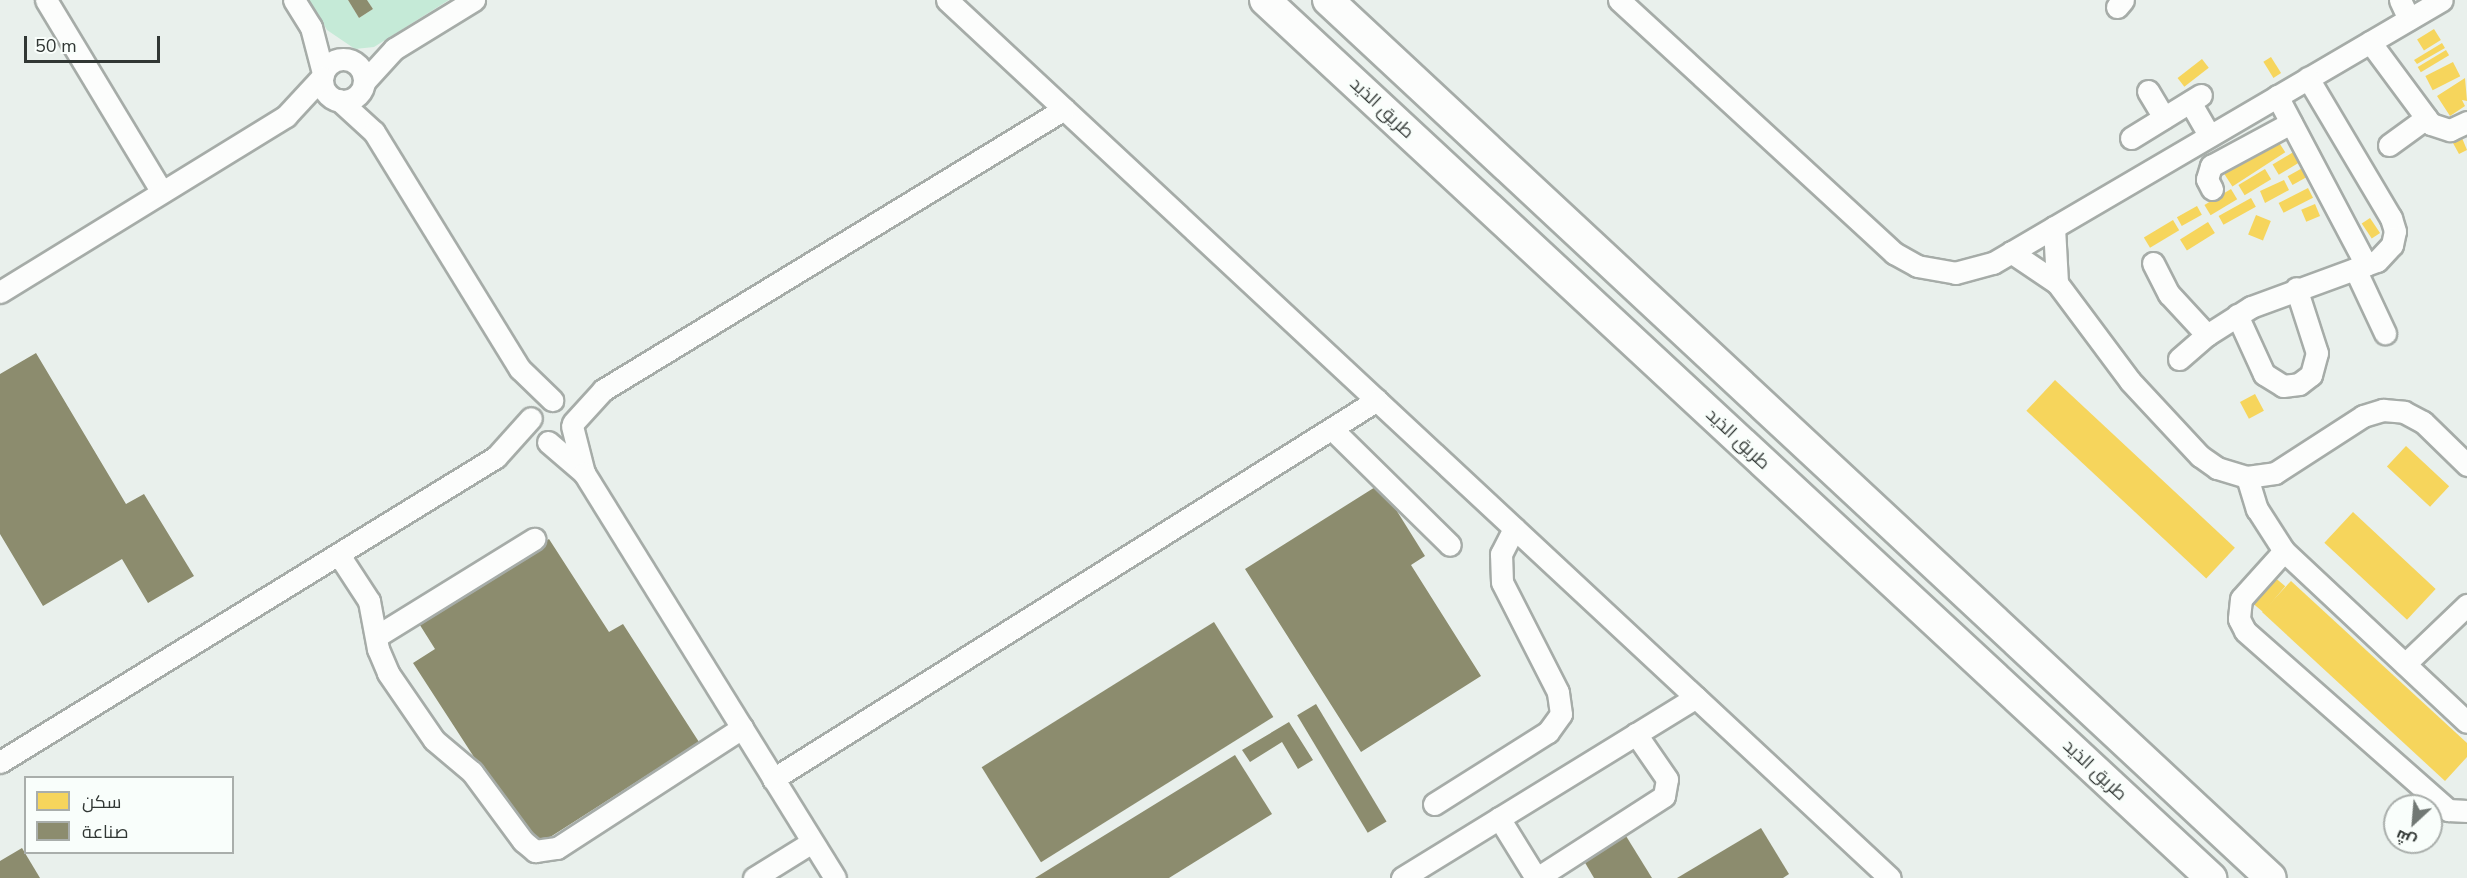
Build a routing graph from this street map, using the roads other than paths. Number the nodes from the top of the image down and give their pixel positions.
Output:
1 (46, 0) edge
2 (294, 0) edge
3 (474, 0) edge
4 (947, 0) edge
5 (1265, 0) edge
6 (1328, 0) edge
7 (1619, 0) edge
8 (2400, 0) edge
9 (2442, 0) edge
10 (2409, 19) junction
11 (311, 27) junction
12 (2370, 42) junction
13 (394, 49) junction
14 (347, 59) junction
15 (322, 75) junction
16 (2308, 78) junction
17 (364, 83) junction
18 (2148, 91) dead end
19 (2277, 96) junction
20 (338, 100) junction
21 (1064, 109) junction
22 (286, 116) junction
23 (2164, 118) junction
24 (2426, 118) junction
25 (2467, 122) edge
26 (2291, 123) junction
27 (374, 132) junction
28 (2210, 136) junction
29 (2131, 138) dead end
30 (2389, 145) dead end
31 (2212, 189) dead end
32 (162, 192) junction
33 (2054, 227) junction
34 (2011, 252) junction
35 (2153, 263) dead end
36 (2360, 267) junction
37 (2057, 283) junction
38 (2296, 288) junction
39 (0, 292) edge
40 (2237, 315) junction
41 (2385, 333) dead end
42 (2207, 335) junction
43 (2179, 359) dead end
44 (520, 369) junction
45 (603, 390) junction
46 (1377, 400) junction
47 (556, 401) junction
48 (531, 416) junction
49 (573, 424) junction
50 (1332, 429) junction
51 (547, 441) junction
52 (496, 457) junction
53 (2467, 465) edge
54 (584, 473) junction
55 (2247, 477) junction
56 (1514, 528) junction
57 (534, 539) dead end
58 (1450, 545) dead end
59 (2284, 551) junction
60 (339, 555) junction
61 (2467, 605) edge
62 (377, 636) junction
63 (2405, 664) junction
64 (1696, 697) junction
65 (2467, 722) edge
66 (742, 728) junction
67 (1636, 734) junction
68 (0, 762) edge
69 (773, 778) junction
70 (1434, 804) dead end
71 (2467, 811) edge
72 (1499, 818) junction
73 (812, 842) junction
74 (753, 878) edge
75 (835, 878) edge
76 (1402, 878) edge
77 (1536, 878) edge
78 (1890, 878) edge
79 (2211, 878) edge
80 (2271, 878) edge

1 - 32 lane
2 - 11 lane
3 - 13 lane
4 - 21 lane
5 - 79 highway, طريق الذيد
6 - 80 highway
7 - 34 lane
8 - 10 lane
9 - 10 lane
10 - 12 lane
11 - 14 lane
11 - 15 lane
12 - 16 lane
12 - 24 lane
13 - 14 lane
13 - 17 lane
14 - 15 lane
14 - 17 lane
15 - 20 lane
15 - 22 lane
16 - 19 lane
16 - 36 lane
17 - 20 lane
17 - 27 lane
18 - 23 lane
19 - 26 lane
19 - 28 lane
20 - 22 lane
20 - 27 lane
21 - 45 lane
21 - 46 lane
22 - 32 lane
23 - 28 lane
23 - 29 lane
24 - 25 lane
24 - 30 lane
26 - 31 lane
26 - 36 lane
27 - 44 lane
28 - 33 lane
32 - 39 lane
33 - 34 lane
33 - 37 lane
34 - 37 lane
35 - 42 lane
36 - 38 lane
36 - 41 lane
37 - 55 lane
38 - 40 lane
38 - 40 lane
40 - 42 lane
42 - 43 lane
44 - 47 lane
44 - 48 lane
45 - 47 lane
45 - 49 lane
46 - 50 lane
46 - 56 lane
47 - 48 lane
47 - 49 lane
48 - 51 lane
48 - 52 lane
49 - 51 lane
49 - 54 lane
50 - 58 lane
50 - 69 lane
51 - 52 lane
51 - 54 lane
52 - 60 lane
53 - 55 lane
54 - 66 lane
55 - 59 lane
56 - 64 lane
56 - 70 lane
57 - 62 lane
59 - 63 lane
59 - 71 lane
60 - 62 lane
60 - 68 lane
61 - 63 lane
62 - 66 lane
63 - 65 lane
64 - 67 lane
64 - 78 lane
66 - 69 lane
67 - 72 lane
67 - 77 lane
69 - 73 lane
72 - 76 lane
72 - 77 lane
73 - 74 lane
73 - 75 lane

